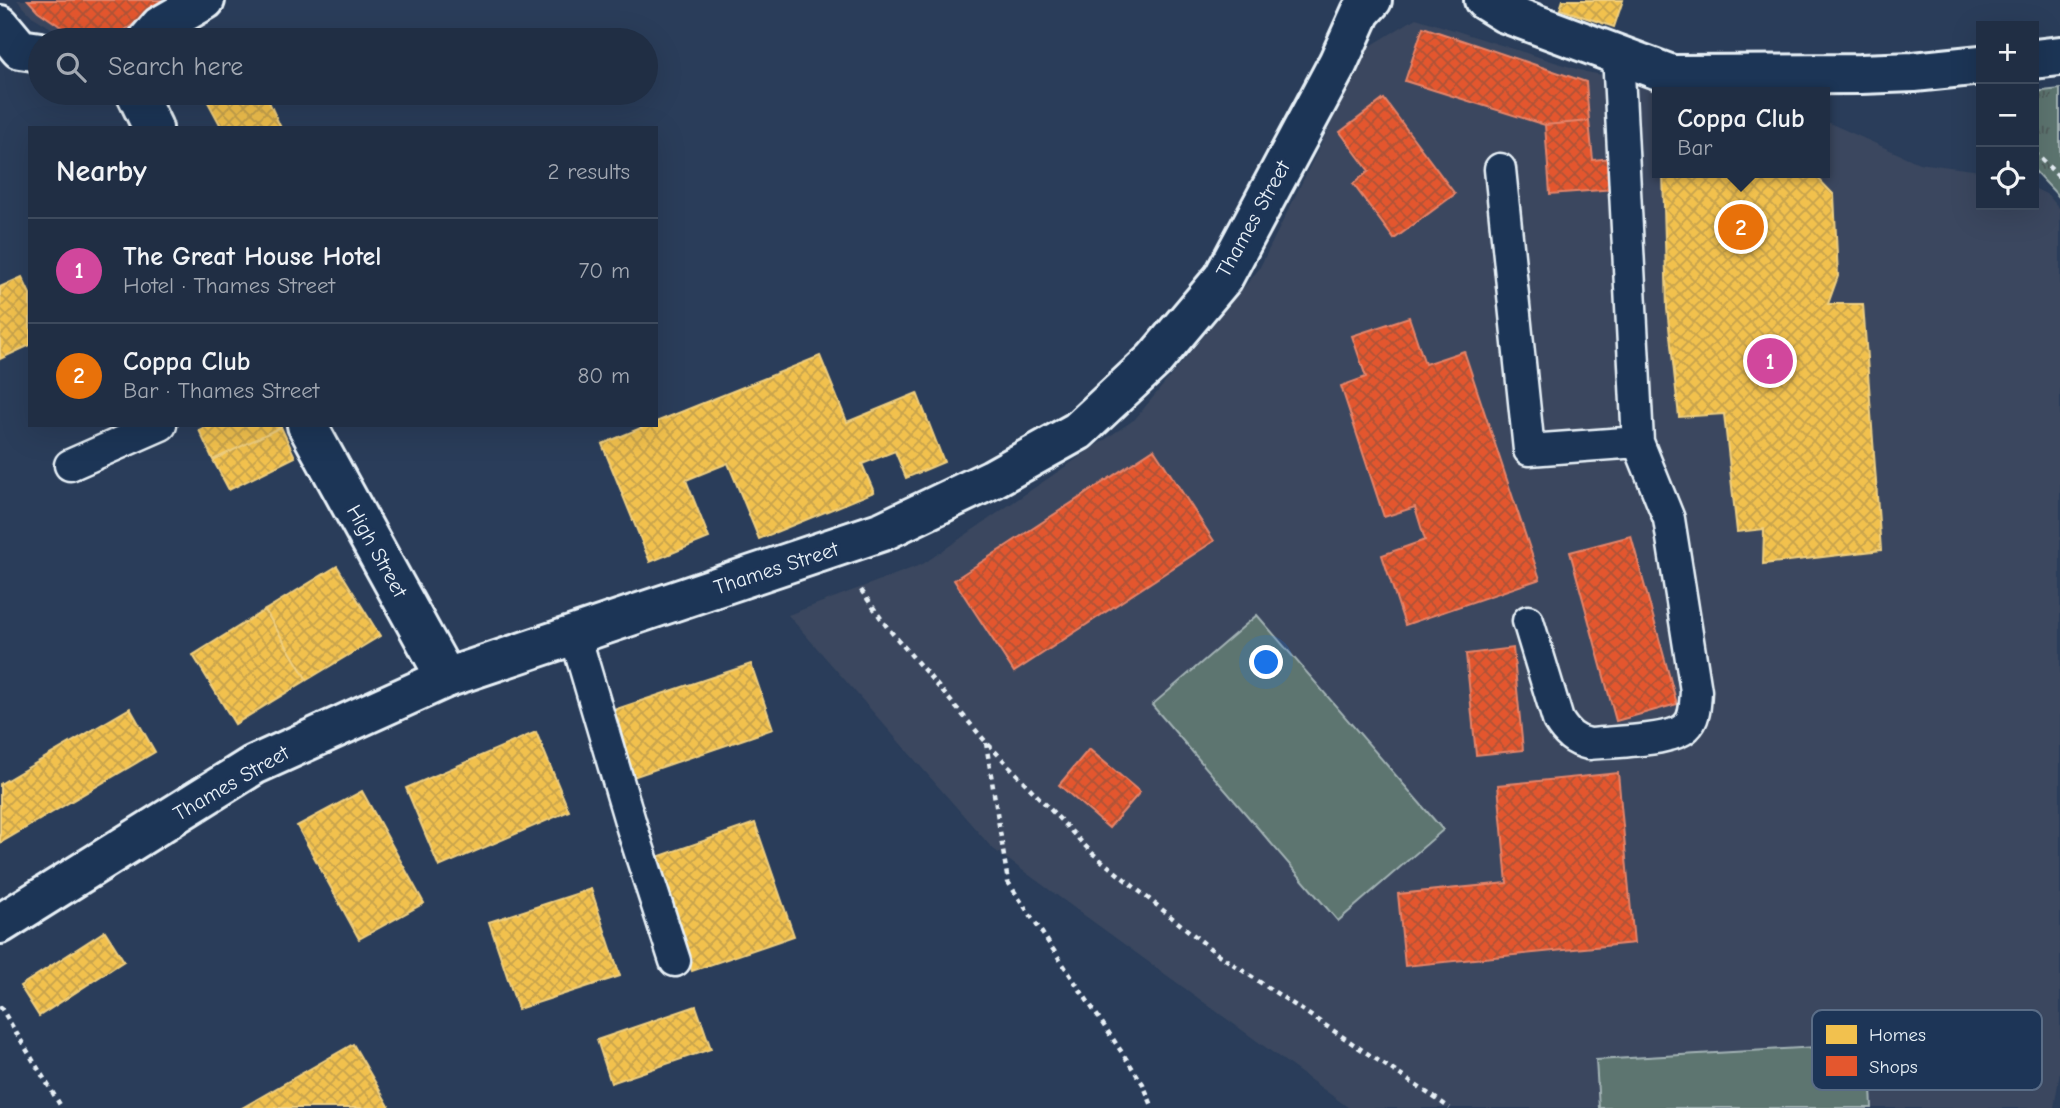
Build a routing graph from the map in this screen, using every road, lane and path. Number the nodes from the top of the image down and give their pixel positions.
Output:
1 (205, 0) edge
2 (1372, 0) edge
3 (1484, 0) edge
4 (0, 25) edge
5 (158, 28) edge
6 (28, 50) edge
7 (1618, 54) junction
8 (2060, 56) edge
9 (2039, 58) edge
10 (1976, 66) edge
11 (142, 105) edge
12 (152, 126) edge
13 (2039, 157) edge
14 (1500, 169) dead end
15 (2060, 178) edge
16 (156, 427) edge
17 (308, 427) edge
18 (1638, 442) junction
19 (70, 465) dead end
20 (834, 550) junction
21 (1528, 621) dead end
22 (575, 635) junction
23 (446, 678) junction
24 (986, 742) junction
25 (0, 924) edge
26 (676, 961) dead end
27 (0, 1006) edge
28 (62, 1108) edge
29 (1153, 1108) edge
30 (1450, 1108) edge

1 - 5 main road
2 - 20 main road, Thames Street
3 - 7 main road
4 - 6 main road
7 - 10 main road
7 - 18 lane
8 - 9 main road
11 - 12 main road
13 - 15 path
14 - 18 lane
16 - 19 lane
17 - 23 main road, High Street
18 - 21 lane
20 - 22 main road, Thames Street
20 - 24 path
22 - 23 main road, Thames Street
22 - 26 lane
23 - 25 main road, Thames Street
24 - 29 path
24 - 30 path
27 - 28 path

